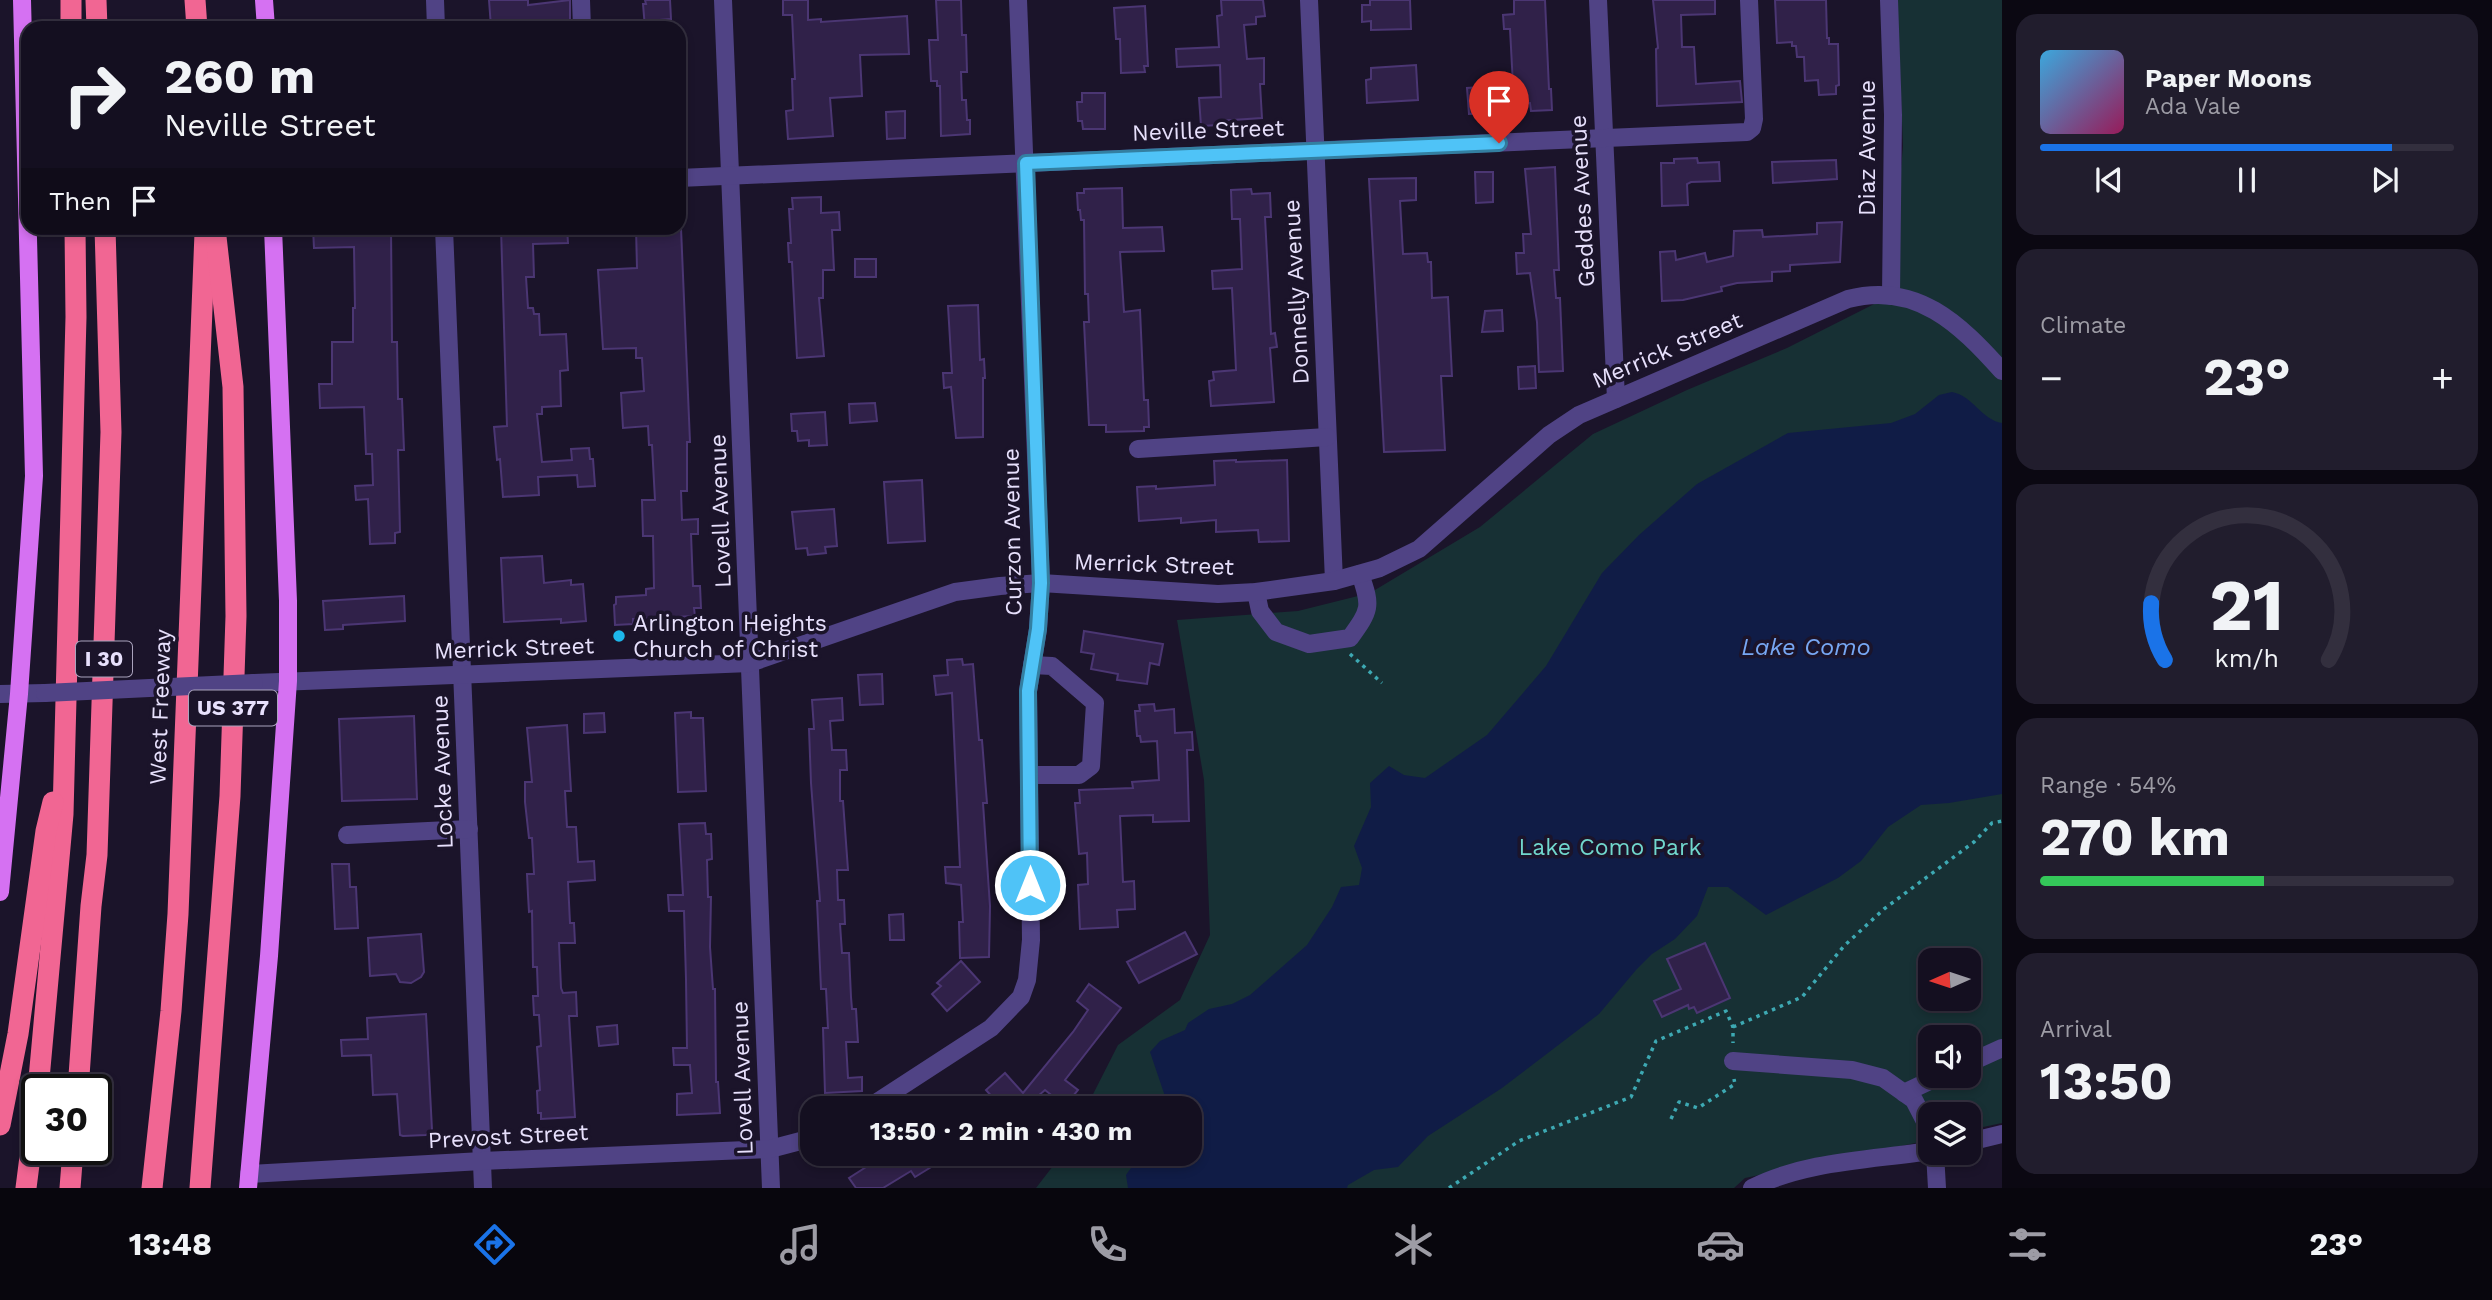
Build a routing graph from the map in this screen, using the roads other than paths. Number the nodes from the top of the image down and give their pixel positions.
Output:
1 (22, 0) edge
2 (71, 0) edge
3 (96, 0) edge
4 (195, 0) edge
5 (264, 0) edge
6 (435, 0) edge
7 (581, 0) edge
8 (723, 0) edge
9 (1018, 0) edge
10 (1309, 0) edge
11 (1598, 0) edge
12 (1749, 0) edge
13 (1889, 0) edge
14 (23, 21) edge
15 (71, 21) edge
16 (97, 21) edge
17 (197, 21) edge
18 (265, 21) edge
19 (436, 21) edge
20 (582, 21) edge
21 (1604, 138) junction
22 (1314, 150) junction
23 (1026, 163) junction
24 (730, 176) junction
25 (686, 178) edge
26 (28, 235) edge
27 (75, 235) edge
28 (105, 235) edge
29 (205, 235) edge
30 (216, 235) edge
31 (273, 235) edge
32 (444, 235) edge
33 (1891, 296) junction
34 (2002, 371) edge
35 (1616, 399) junction
36 (1327, 437) junction
37 (1138, 449) dead end
38 (1360, 574) junction
39 (1334, 581) junction
40 (1041, 583) junction
41 (1256, 592) junction
42 (750, 663) junction
43 (1032, 665) junction
44 (462, 674) junction
45 (288, 681) junction
46 (0, 694) edge
47 (19, 694) junction
48 (66, 745) junction
49 (1030, 775) junction
50 (469, 829) junction
51 (347, 835) dead end
52 (0, 889) edge
53 (2002, 1048) edge
54 (1981, 1058) edge
55 (1733, 1061) road end
56 (39, 1074) edge
57 (79, 1074) edge
58 (1918, 1086) edge
59 (1903, 1093) junction
60 (886, 1096) edge
61 (1918, 1108) edge
62 (0, 1125) edge
63 (2002, 1134) edge
64 (1981, 1139) edge
65 (800, 1141) edge
66 (770, 1149) junction
67 (1918, 1154) edge
68 (482, 1161) junction
69 (29, 1165) edge
70 (72, 1165) edge
71 (1934, 1165) edge
72 (248, 1181) edge
73 (26, 1188) edge
74 (70, 1188) edge
75 (152, 1188) edge
76 (200, 1188) edge
77 (483, 1188) edge
78 (771, 1188) edge
79 (1752, 1188) edge
80 (1937, 1188) edge

1 - 14 main road
2 - 15 highway
3 - 16 highway
4 - 17 highway
5 - 18 main road
6 - 19 street
7 - 20 street
8 - 24 street, Lovell Avenue
9 - 23 street, Curzon Avenue
10 - 22 street, Donnelly Avenue
11 - 21 street, Geddes Avenue
12 - 21 street, Neville Street
13 - 33 street, Diaz Avenue
21 - 22 street, Neville Street
21 - 35 street, Geddes Avenue
22 - 23 street, Neville Street
22 - 36 street, Donnelly Avenue
23 - 24 street, Neville Street
23 - 40 street, Curzon Avenue
24 - 25 street, Neville Street
24 - 42 street, Lovell Avenue
26 - 47 main road
27 - 48 highway
28 - 57 highway, I 30
29 - 75 highway, West Freeway
30 - 76 highway, US 377
31 - 45 main road
32 - 44 street, Locke Avenue
33 - 34 street, Merrick Street
33 - 35 street, Merrick Street
35 - 38 street, Merrick Street
36 - 37 street
36 - 39 street, Donnelly Avenue
38 - 39 street, Merrick Street
38 - 41 street
39 - 41 street, Merrick Street
40 - 41 street, Merrick Street
40 - 42 street, Merrick Street
40 - 43 street, Curzon Avenue
42 - 44 street, Merrick Street
42 - 66 street, Lovell Avenue
43 - 49 street, Curzon Avenue
43 - 49 street
44 - 45 street, Merrick Street
44 - 50 street, Locke Avenue
45 - 47 street, Merrick Street, bridge
45 - 72 main road
46 - 47 street, Merrick Street
47 - 52 main road
48 - 56 highway
48 - 62 highway
49 - 60 street, Curzon Avenue
50 - 51 street
50 - 68 street, Locke Avenue
53 - 54 street
55 - 59 street
58 - 59 street
59 - 61 street
63 - 64 street
65 - 66 street
66 - 68 street, Prevost Street
66 - 78 street, Lovell Avenue
67 - 79 street
68 - 72 street, Prevost Street
68 - 77 street, Locke Avenue
69 - 73 highway
70 - 74 highway
71 - 80 street

